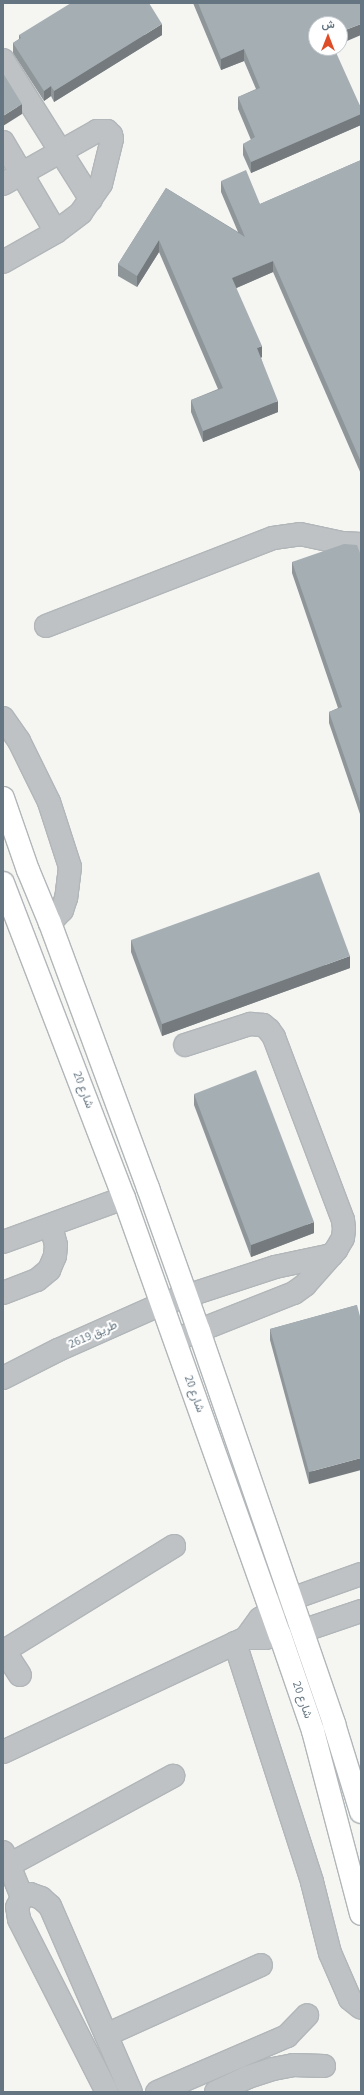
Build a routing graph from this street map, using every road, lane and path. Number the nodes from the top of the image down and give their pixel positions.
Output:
1 (3, 60) edge
2 (3, 142) edge
3 (60, 152) junction
4 (22, 174) junction
5 (3, 184) edge
6 (91, 200) junction
7 (56, 232) junction
8 (3, 262) edge
9 (361, 544) edge
10 (46, 626) dead end
11 (3, 718) edge
12 (3, 798) edge
13 (28, 870) junction
14 (3, 872) edge
15 (5, 893) edge
16 (50, 923) junction
17 (185, 1045) dead end
18 (148, 1188) junction
19 (124, 1198) junction
20 (52, 1226) junction
21 (3, 1242) edge
22 (332, 1254) junction
23 (3, 1293) edge
24 (186, 1297) junction
25 (162, 1304) junction
26 (199, 1331) junction
27 (174, 1340) junction
28 (3, 1378) edge
29 (174, 1546) dead end
30 (361, 1574) edge
31 (291, 1599) junction
32 (271, 1611) junction
33 (361, 1611) edge
34 (302, 1631) junction
35 (280, 1635) junction
36 (241, 1641) junction
37 (4, 1650) edge
38 (20, 1675) dead end
39 (3, 1752) edge
40 (173, 1776) dead end
41 (361, 1812) edge
42 (5, 1862) edge
43 (22, 1898) junction
44 (361, 1914) edge
45 (261, 1965) dead end
46 (361, 2008) edge
47 (307, 2014) dead end
48 (106, 2035) junction
49 (324, 2066) dead end
50 (107, 2092) edge
51 (130, 2092) edge
52 (144, 2092) edge
53 (157, 2092) edge
54 (216, 2092) edge

1 - 3 street
2 - 4 street
3 - 4 street
3 - 6 street
3 - 6 street
4 - 5 street
4 - 7 street
6 - 7 street
7 - 8 street
9 - 10 street
11 - 16 street
12 - 13 main road, شارع 20
13 - 14 main road
13 - 16 main road, شارع 20
15 - 19 main road, شارع 20
16 - 18 main road, شارع 20
17 - 22 street
18 - 19 main road
18 - 24 main road, شارع 20
19 - 20 street
19 - 25 main road, شارع 20
20 - 21 street
20 - 23 street
22 - 24 street, طريق 2619
22 - 26 street
24 - 25 street, طريق 2619
24 - 26 main road, شارع 20
25 - 27 main road, شارع 20
25 - 28 street, طريق 2619
26 - 27 street
26 - 31 main road, شارع 20
27 - 32 main road, شارع 20
29 - 37 street
30 - 31 street
31 - 32 street
31 - 34 main road, شارع 20
32 - 35 main road, شارع 20
32 - 36 street
33 - 34 street
34 - 35 street
34 - 41 main road, شارع 20
35 - 36 street
35 - 44 main road, شارع 20
36 - 39 street
36 - 46 street
37 - 38 street
40 - 42 street
42 - 43 street
43 - 48 street
43 - 50 street
45 - 48 street
47 - 53 street
48 - 51 street
49 - 54 street
51 - 52 street

